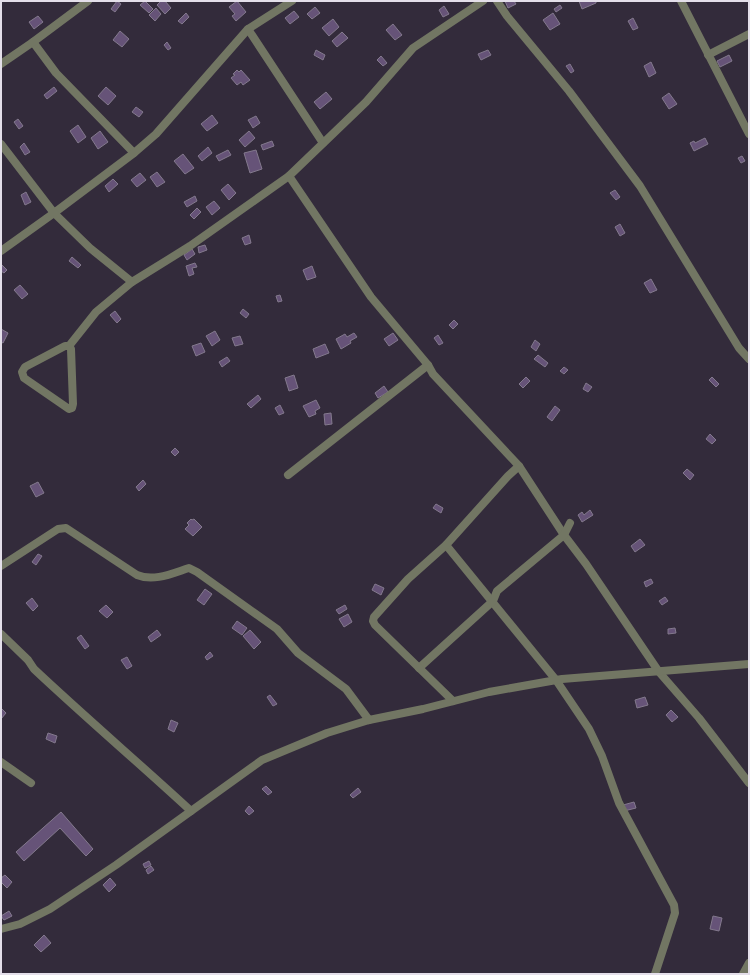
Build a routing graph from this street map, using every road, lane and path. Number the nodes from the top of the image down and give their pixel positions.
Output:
1 (88, 1) edge
2 (292, 1) edge
3 (482, 1) edge
4 (497, 1) edge
5 (681, 1) edge
6 (248, 29) junction
7 (749, 34) edge
8 (33, 42) junction
9 (708, 55) junction
10 (1, 64) edge
11 (749, 134) edge
12 (323, 143) junction
13 (1, 144) edge
14 (134, 153) junction
15 (289, 176) junction
16 (54, 212) junction
17 (1, 251) edge
18 (132, 282) junction
19 (69, 346) junction
20 (749, 359) edge
21 (428, 365) junction
22 (519, 466) junction
23 (288, 475) dead end
24 (570, 523) dead end
25 (564, 535) junction
26 (446, 545) junction
27 (1, 566) edge
28 (493, 601) junction
29 (1, 634) edge
30 (749, 664) edge
31 (419, 668) junction
32 (659, 672) junction
33 (556, 680) junction
34 (453, 701) junction
35 (369, 720) junction
36 (1, 762) edge
37 (31, 783) dead end
38 (749, 783) edge
39 (191, 810) junction
40 (1, 930) edge
41 (749, 963) edge
42 (655, 974) edge
43 (743, 974) edge

1 - 8 street
2 - 6 street
3 - 12 street
4 - 20 street
5 - 9 street
6 - 12 street
6 - 14 street
7 - 9 street
8 - 10 street
8 - 14 street
9 - 11 street
12 - 15 street
13 - 16 street
14 - 16 street
15 - 18 street
15 - 21 street
16 - 17 street
16 - 18 street
18 - 19 street
19 - 19 street
21 - 22 street
21 - 23 street
22 - 25 street
22 - 26 street
24 - 25 street
25 - 28 street
25 - 32 street
26 - 28 street
26 - 31 street
27 - 35 street
28 - 31 street
28 - 33 street
29 - 39 street
30 - 32 street
31 - 34 street
32 - 33 street
32 - 38 street
33 - 34 street
33 - 42 street
34 - 35 street
35 - 39 street
36 - 37 street
39 - 40 street
41 - 43 street

